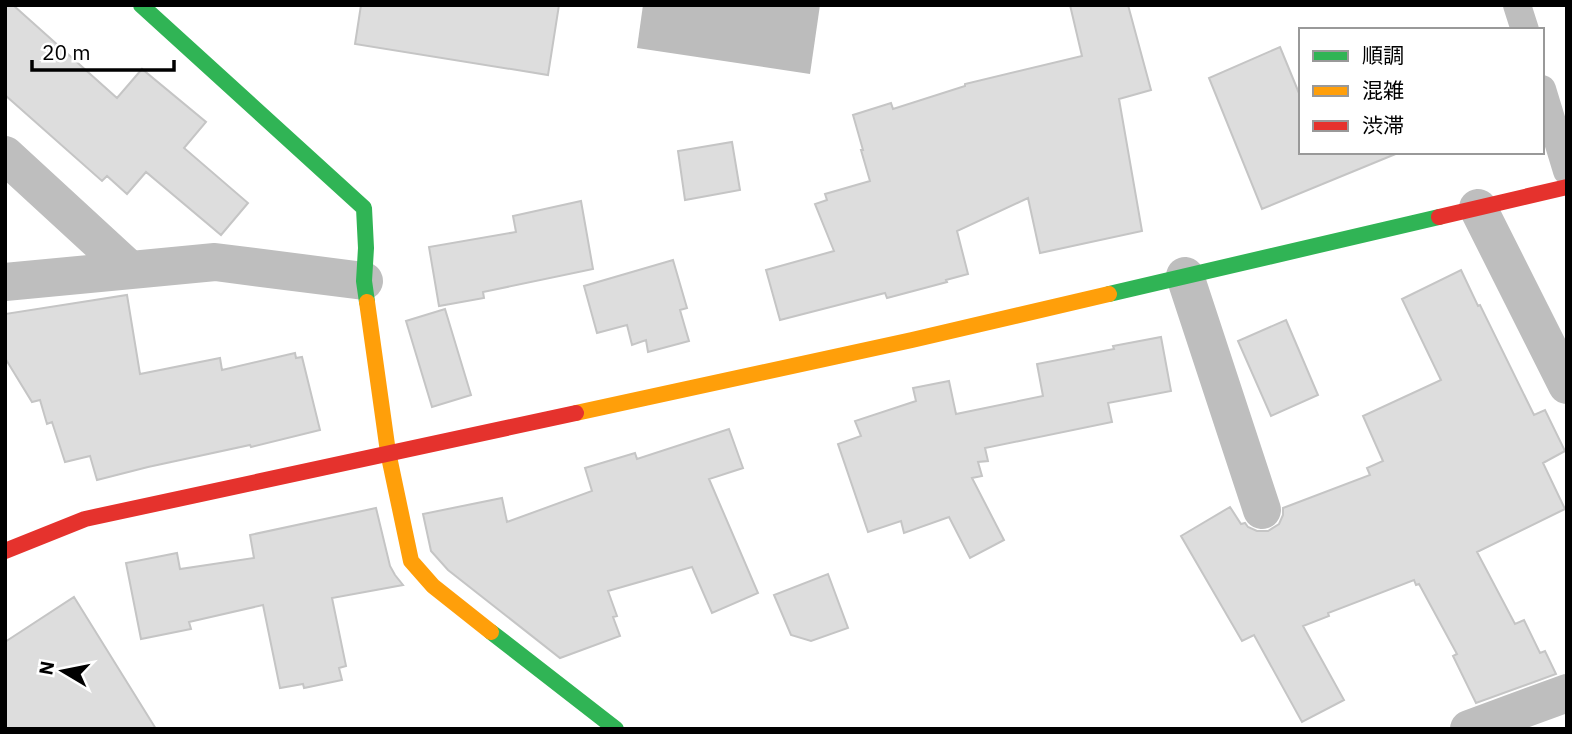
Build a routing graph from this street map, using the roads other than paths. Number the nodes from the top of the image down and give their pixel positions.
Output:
1 (141, 5) edge
2 (1517, 5) edge
3 (1524, 28) edge
4 (1544, 96) edge
5 (5, 155) edge
6 (1567, 171) edge
7 (1567, 187) edge
8 (1478, 208) junction
9 (130, 270) junction
10 (1185, 276) junction
11 (364, 281) junction
12 (5, 282) edge
13 (1567, 385) edge
14 (388, 452) junction
15 (1262, 510) dead end
16 (5, 551) edge
17 (1567, 693) edge
18 (1478, 727) edge
19 (616, 729) edge

1 - 11 street
2 - 3 lane
4 - 6 lane
5 - 9 street
7 - 8 street
8 - 10 street
8 - 13 street
9 - 11 street
9 - 12 street
10 - 14 street
10 - 15 street
11 - 14 street
14 - 16 street
14 - 19 street
17 - 18 street

